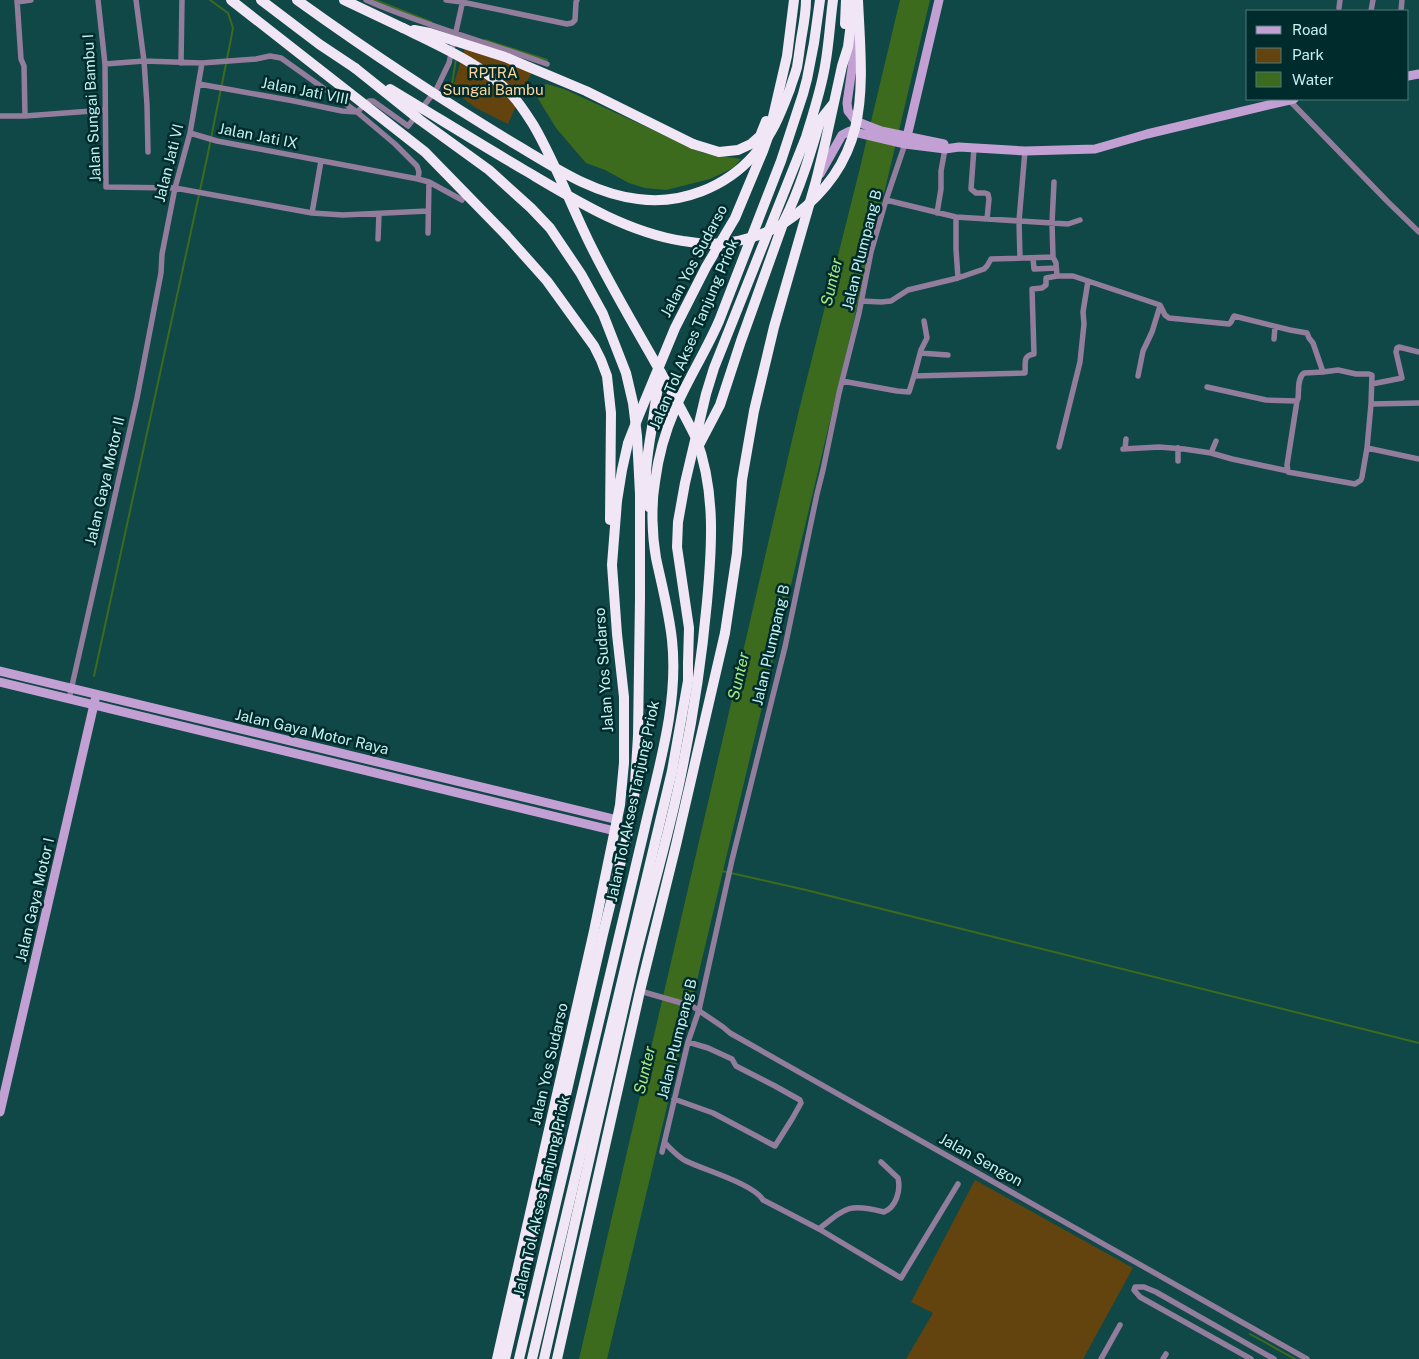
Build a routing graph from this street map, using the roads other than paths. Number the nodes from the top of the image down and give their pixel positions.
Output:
1 (31, 0) edge
2 (98, 0) edge
3 (136, 0) edge
4 (182, 0) edge
5 (231, 0) edge
6 (262, 0) edge
7 (297, 0) edge
8 (344, 0) edge
9 (366, 0) edge
10 (446, 0) edge
11 (577, 0) edge
12 (787, 0) edge
13 (794, 0) edge
14 (806, 0) edge
15 (846, 0) edge
16 (854, 0) edge
17 (860, 0) edge
18 (939, 0) edge
19 (1340, 0) edge
20 (17, 1) edge
21 (819, 1) edge
22 (832, 1) edge
23 (464, 2) edge
24 (1339, 8) dead end
25 (403, 28) junction
26 (459, 33) junction
27 (845, 55) junction
28 (144, 61) junction
29 (181, 63) junction
30 (202, 63) junction
31 (106, 64) junction
32 (547, 64) dead end
33 (355, 68) junction
34 (199, 84) junction
35 (1288, 100) edge
36 (1293, 100) edge
37 (834, 104) junction
38 (105, 110) junction
39 (357, 112) junction
40 (0, 116) edge
41 (25, 116) junction
42 (408, 126) junction
43 (190, 133) junction
44 (904, 140) junction
45 (395, 144) junction
46 (974, 148) junction
47 (948, 149) junction
48 (1025, 150) junction
49 (148, 152) dead end
50 (322, 161) junction
51 (418, 179) junction
52 (816, 181) junction
53 (429, 182) junction
54 (1054, 182) dead end
55 (175, 188) junction
56 (462, 200) dead end
57 (886, 200) junction
58 (428, 211) junction
59 (936, 213) junction
60 (312, 214) junction
61 (379, 214) junction
62 (956, 217) junction
63 (987, 219) junction
64 (1080, 220) dead end
65 (1020, 221) junction
66 (1052, 223) junction
67 (1419, 232) edge
68 (428, 233) dead end
69 (378, 239) dead end
70 (1054, 257) junction
71 (1020, 258) junction
72 (1033, 258) junction
73 (161, 268) joint
74 (1056, 268) junction
75 (1057, 276) junction
76 (958, 278) junction
77 (1088, 281) junction
78 (861, 301) junction
79 (1160, 306) junction
80 (924, 322) dead end
81 (1275, 326) junction
82 (675, 328) junction
83 (1274, 339) dead end
84 (1419, 352) edge
85 (920, 353) junction
86 (948, 355) dead end
87 (1323, 372) junction
88 (914, 376) junction
89 (1138, 376) dead end
90 (842, 381) junction
91 (1372, 384) junction
92 (1207, 388) dead end
93 (1298, 400) junction
94 (1419, 403) edge
95 (1371, 404) junction
96 (1126, 439) dead end
97 (1216, 441) dead end
98 (1059, 448) dead end
99 (1178, 448) junction
100 (1366, 448) junction
101 (1211, 453) junction
102 (1419, 458) edge
103 (690, 461) junction
104 (1178, 461) dead end
105 (1288, 471) junction
106 (653, 520) junction
107 (612, 565) junction
108 (0, 671) edge
109 (0, 682) edge
110 (71, 688) junction
111 (97, 694) junction
112 (69, 699) junction
113 (94, 705) junction
114 (321, 749) junction
115 (318, 759) junction
116 (551, 804) junction
117 (548, 814) junction
118 (616, 825) junction
119 (640, 991) junction
120 (699, 1010) junction
121 (688, 1042) junction
122 (674, 1099) junction
123 (0, 1112) edge
124 (665, 1143) junction
125 (662, 1152) dead end
126 (881, 1162) dead end
127 (958, 1184) dead end
128 (819, 1229) junction
129 (1187, 1310) junction
130 (1181, 1320) junction
131 (1120, 1325) dead end
132 (498, 1359) edge
133 (505, 1359) edge
134 (519, 1359) edge
135 (532, 1359) edge
136 (544, 1359) edge
137 (557, 1359) edge
138 (1100, 1359) edge
139 (1251, 1359) edge
140 (1274, 1359) edge
141 (1307, 1359) edge

1 - 20 street
2 - 31 street, Jalan Sungai Bambu I
3 - 28 street
4 - 29 street
5 - 107 highway, bridge
6 - 33 highway
7 - 14 highway, bridge
8 - 25 highway
9 - 26 street
10 - 23 street
11 - 23 street
12 - 25 highway, bridge
13 - 82 highway, Jalan Yos Sudarso
15 - 27 highway
16 - 27 highway
17 - 33 highway, bridge
17 - 44 street
18 - 44 street
19 - 24 street
20 - 41 street
21 - 106 highway, Jalan Tol Akses Tanjung Priok
22 - 103 highway, Jalan Tol Akses Tanjung Priok
23 - 26 street
25 - 136 highway, bridge
26 - 32 street
26 - 42 street
27 - 37 highway
28 - 29 street
28 - 31 street
28 - 49 street
29 - 30 street
30 - 34 street, Jalan Jati VI
30 - 39 street
31 - 38 street, Jalan Sungai Bambu I
33 - 133 highway, bridge
34 - 39 street, Jalan Jati VIII
34 - 43 street, Jalan Jati VI
35 - 48 street
36 - 67 street
37 - 52 highway
37 - 103 highway
38 - 41 street
38 - 55 street, Jalan Sungai Bambu I
39 - 42 street
39 - 45 street, Jalan Jati VIII
40 - 41 street
42 - 45 street
43 - 50 street, Jalan Jati IX
43 - 55 street, Jalan Jati VI
44 - 47 street
44 - 52 street
44 - 57 street, Jalan Plumpang B
45 - 51 street, Jalan Jati VIII
46 - 47 street
46 - 48 street
46 - 63 street
47 - 59 street
48 - 65 street
50 - 51 street, Jalan Jati IX
50 - 60 street
51 - 53 street, Jalan Jati IX
52 - 119 highway
53 - 56 street, Jalan Jati IX
53 - 58 street
54 - 66 street
55 - 60 street, Jalan Sungai Bambu I
55 - 73 street, Jalan Jati VI
57 - 59 street
57 - 78 street, Jalan Plumpang B
58 - 61 street, Jalan Sungai Bambu I
58 - 68 street
59 - 62 street
60 - 61 street, Jalan Sungai Bambu I
61 - 69 street
62 - 63 street
62 - 76 street
63 - 65 street
64 - 66 street
65 - 66 street
65 - 71 street
66 - 70 street
70 - 72 street
70 - 74 street
71 - 72 street
71 - 76 street
72 - 74 street
73 - 110 street, Jalan Gaya Motor II
74 - 75 street
75 - 77 street
75 - 88 street
76 - 78 street
77 - 79 street
77 - 98 street
78 - 90 street, Jalan Plumpang B
79 - 81 street
79 - 89 street
80 - 85 street
81 - 83 street
81 - 87 street
82 - 106 highway
82 - 107 highway, Jalan Yos Sudarso
84 - 91 street
85 - 86 street
85 - 88 street
87 - 91 street
87 - 93 street
88 - 90 street
90 - 120 street, Jalan Plumpang B
91 - 95 street
92 - 93 street
93 - 105 street
94 - 95 street
95 - 100 street
96 - 99 street
97 - 101 street
99 - 101 street
99 - 104 street
100 - 102 street
100 - 105 street
101 - 105 street
103 - 135 highway, Jalan Tol Akses Tanjung Priok
106 - 134 highway, Jalan Tol Akses Tanjung Priok
107 - 118 highway, Jalan Yos Sudarso
108 - 110 street, Jalan Gaya Motor Raya
109 - 112 street, Jalan Gaya Motor Raya
110 - 111 street, Jalan Gaya Motor Raya
110 - 112 street, Jalan Gaya Motor II
111 - 113 street, Jalan Gaya Motor I
111 - 114 street, Jalan Gaya Motor Raya
112 - 113 street, Jalan Gaya Motor Raya
113 - 115 street, Jalan Gaya Motor Raya
113 - 123 street, Jalan Gaya Motor I
114 - 115 street
114 - 116 street, Jalan Gaya Motor Raya
115 - 117 street, Jalan Gaya Motor Raya
116 - 117 street
116 - 118 street, Jalan Gaya Motor Raya
117 - 118 street, Jalan Gaya Motor Raya
118 - 132 highway, Jalan Yos Sudarso
119 - 120 street, Jalan Sengon
119 - 137 highway
120 - 121 street, Jalan Plumpang B
120 - 141 street, Jalan Sengon
121 - 122 street, Jalan Plumpang B
121 - 122 street
122 - 124 street, Jalan Plumpang B
124 - 125 street, Jalan Plumpang B
124 - 128 street
126 - 128 street
127 - 128 street
129 - 130 street
129 - 130 street
129 - 140 street
130 - 139 street
131 - 138 street

